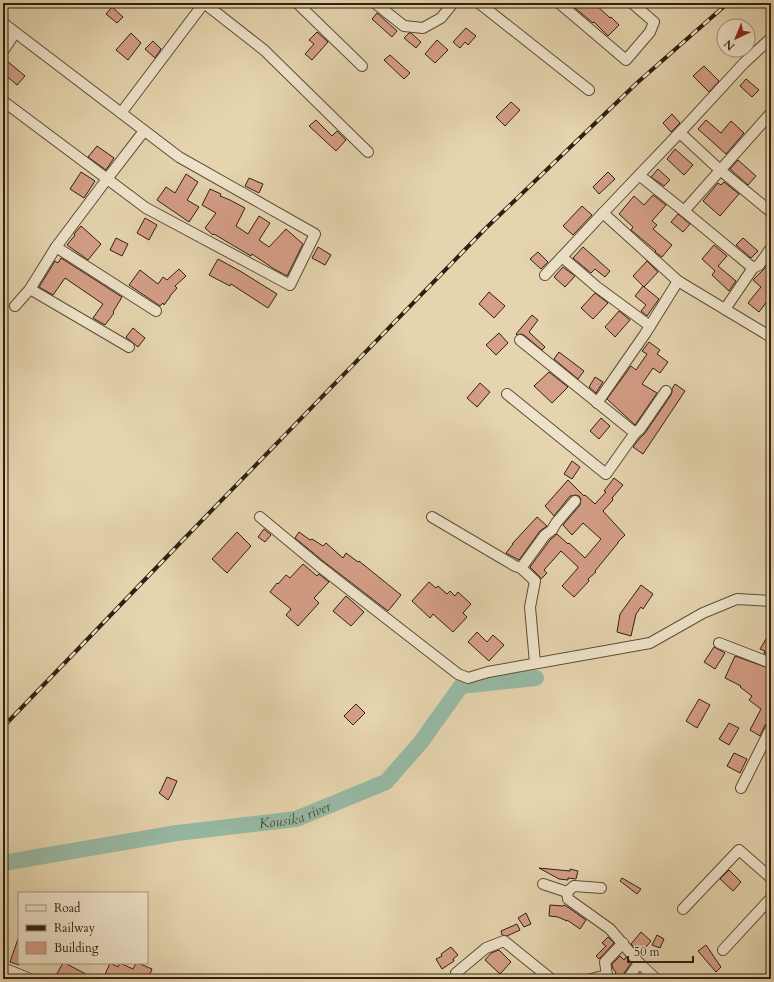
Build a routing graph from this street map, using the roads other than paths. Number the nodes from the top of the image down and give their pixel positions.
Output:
1 (204, 3) edge
2 (297, 3) edge
3 (375, 3) edge
4 (454, 3) edge
5 (479, 3) edge
6 (559, 3) edge
7 (632, 3) edge
8 (3, 24) edge
9 (15, 33) junction
10 (771, 38) edge
11 (3, 51) edge
12 (362, 66) dead end
13 (589, 90) dead end
14 (3, 101) edge
15 (121, 113) junction
16 (771, 113) edge
17 (144, 130) junction
18 (680, 133) junction
19 (368, 152) dead end
20 (720, 170) junction
21 (639, 175) junction
22 (107, 179) junction
23 (684, 211) junction
24 (771, 212) edge
25 (603, 213) junction
26 (56, 247) junction
27 (771, 248) edge
28 (562, 257) junction
29 (753, 268) junction
30 (545, 275) dead end
31 (678, 281) junction
32 (30, 289) junction
33 (15, 306) dead end
34 (725, 309) junction
35 (156, 312) dead end
36 (650, 326) junction
37 (771, 337) edge
38 (520, 340) dead end
39 (129, 347) dead end
40 (666, 391) dead end
41 (508, 394) dead end
42 (597, 403) junction
43 (634, 434) junction
44 (575, 501) dead end
45 (260, 517) dead end
46 (432, 518) dead end
47 (521, 568) junction
48 (771, 601) edge
49 (719, 643) dead end
50 (536, 663) junction
51 (771, 663) edge
52 (771, 728) edge
53 (741, 788) dead end
54 (771, 878) edge
55 (543, 884) dead end
56 (601, 888) dead end
57 (567, 892) junction
58 (771, 898) edge
59 (683, 909) dead end
60 (623, 943) junction
61 (723, 950) dead end
62 (640, 963) junction
63 (3, 968) edge
64 (548, 978) edge
65 (30, 979) edge
66 (458, 979) edge
67 (591, 979) edge
68 (628, 979) edge
69 (656, 979) edge

1 - 15 street
1 - 19 street
2 - 12 street
3 - 4 street
5 - 13 street
6 - 7 street
8 - 9 street
9 - 11 street
9 - 15 street
10 - 18 street
14 - 22 street
15 - 17 street
16 - 20 street
17 - 22 street
17 - 22 street
18 - 20 street
18 - 21 street
20 - 23 street
20 - 24 street
21 - 23 street
21 - 25 street
22 - 26 street
23 - 29 street
25 - 28 street
25 - 31 street
26 - 32 street
26 - 35 street
27 - 29 street
28 - 30 street
28 - 36 street
29 - 34 street
31 - 34 street
31 - 36 street
32 - 33 street
32 - 39 street
34 - 37 street
36 - 42 street
38 - 42 street
40 - 43 street
41 - 43 street
42 - 43 street
44 - 47 street
45 - 50 street
46 - 47 street
47 - 50 street
48 - 50 street
49 - 51 street
52 - 53 street
54 - 59 street
55 - 57 street
56 - 57 street
57 - 60 street
58 - 61 street
60 - 62 street
60 - 67 street
62 - 68 street
62 - 69 street
63 - 65 street
64 - 66 street

